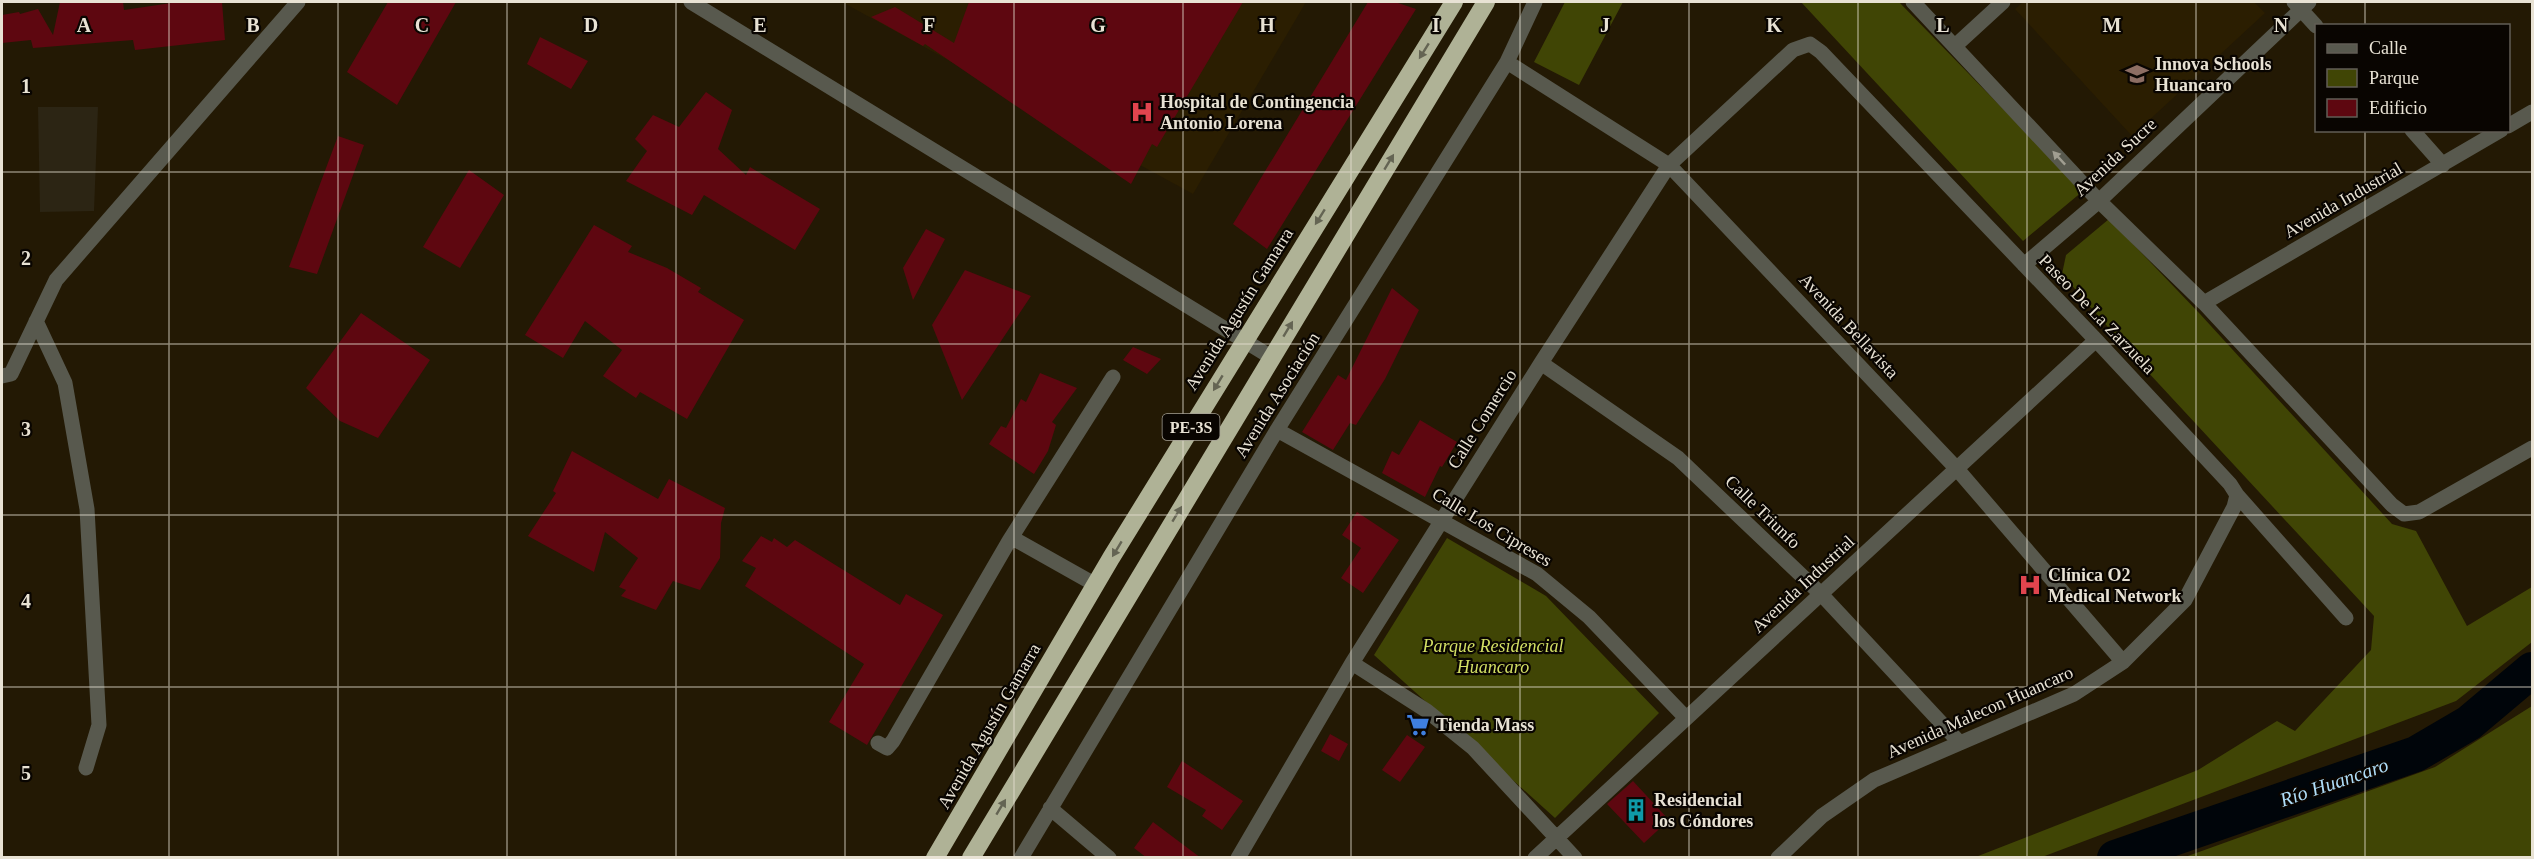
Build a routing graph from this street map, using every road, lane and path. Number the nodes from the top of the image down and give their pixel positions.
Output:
1 (298, 2) edge
2 (691, 2) edge
3 (1454, 2) edge
4 (1486, 2) edge
5 (1535, 2) edge
6 (1913, 2) edge
7 (2003, 2) edge
8 (2301, 4) edge
9 (2315, 25) edge
10 (1810, 44) joint
11 (1955, 46) junction
12 (1507, 62) junction
13 (2532, 112) edge
14 (2510, 125) edge
15 (2414, 132) edge
16 (2498, 132) edge
17 (1669, 165) junction
18 (2443, 165) junction
19 (2099, 201) junction
20 (2024, 265) junction
21 (2204, 303) junction
22 (36, 321) junction
23 (2096, 340) junction
24 (1243, 341) junction
25 (1271, 357) junction
26 (1541, 363) junction
27 (2, 376) edge
28 (1113, 376) dead end
29 (1277, 430) junction
30 (2532, 448) edge
31 (1957, 469) junction
32 (2237, 495) junction
33 (1442, 519) junction
34 (1009, 541) junction
35 (1096, 585) junction
36 (1821, 594) junction
37 (1076, 618) junction
38 (2346, 618) dead end
39 (1105, 634) junction
40 (2123, 662) junction
41 (1352, 663) junction
42 (1686, 718) junction
43 (878, 743) dead end
44 (1960, 743) junction
45 (86, 768) dead end
46 (1050, 808) junction
47 (1557, 838) junction
48 (935, 858) edge
49 (971, 858) edge
50 (1021, 858) edge
51 (1109, 858) edge
52 (1238, 858) edge
53 (1536, 858) edge
54 (1575, 858) edge
55 (1778, 858) edge

1 - 22 street
2 - 24 street
3 -> 24 highway, Avenida Agustín Gamarra / PE-3S
25 -> 4 highway, PE-3S
5 - 12 street, Avenida Asociación
6 - 11 street
7 - 11 street
8 - 9 street
8 - 19 street, Avenida Sucre
10 - 17 street, Calle Comercio
10 - 20 street, Paseo De La Zarzuela
19 -> 11 street
12 - 17 street, Avenida Bellavista
12 - 29 street, Avenida Asociación
13 - 14 street
15 - 18 street
16 - 18 street, Avenida Industrial
17 - 26 street, Calle Comercio
17 - 31 street, Avenida Bellavista
18 - 21 street, Avenida Industrial
19 - 20 street, Avenida Sucre
19 - 21 street
20 - 23 street, Paseo De La Zarzuela
21 - 30 street
22 - 27 street
22 - 45 street
23 - 31 street, Avenida Industrial
23 - 32 street, Paseo De La Zarzuela
24 - 25 street
24 -> 35 highway, Avenida Agustín Gamarra / PE-3S
39 -> 25 highway, PE-3S
26 - 33 street, Calle Comercio
26 - 36 street, Calle Triunfo
28 - 34 street
29 - 33 street, Calle Los Cipreses
29 - 46 street, Avenida Asociación
31 - 36 street, Avenida Industrial
31 - 40 street, Avenida Bellavista
32 - 38 street, Paseo De La Zarzuela
32 - 40 street, Avenida Malecon Huancaro
33 - 41 street, Calle Comercio
33 - 42 street, Calle Los Cipreses
34 - 35 street
34 - 43 street
35 - 37 highway, Avenida Agustín Gamarra / PE-3S
36 - 42 street, Avenida Industrial
36 - 44 street, Calle Triunfo
37 - 39 highway
37 - 48 highway, Avenida Agustín Gamarra / PE-3S
49 -> 39 highway, PE-3S
40 - 44 street, Avenida Malecon Huancaro
41 - 47 street
41 - 52 street, Calle Comercio
42 - 47 street, Avenida Industrial
44 - 55 street, Avenida Malecon Huancaro
46 - 50 street, Avenida Asociación
46 - 51 street
47 - 53 street, Avenida Industrial
47 - 54 street

